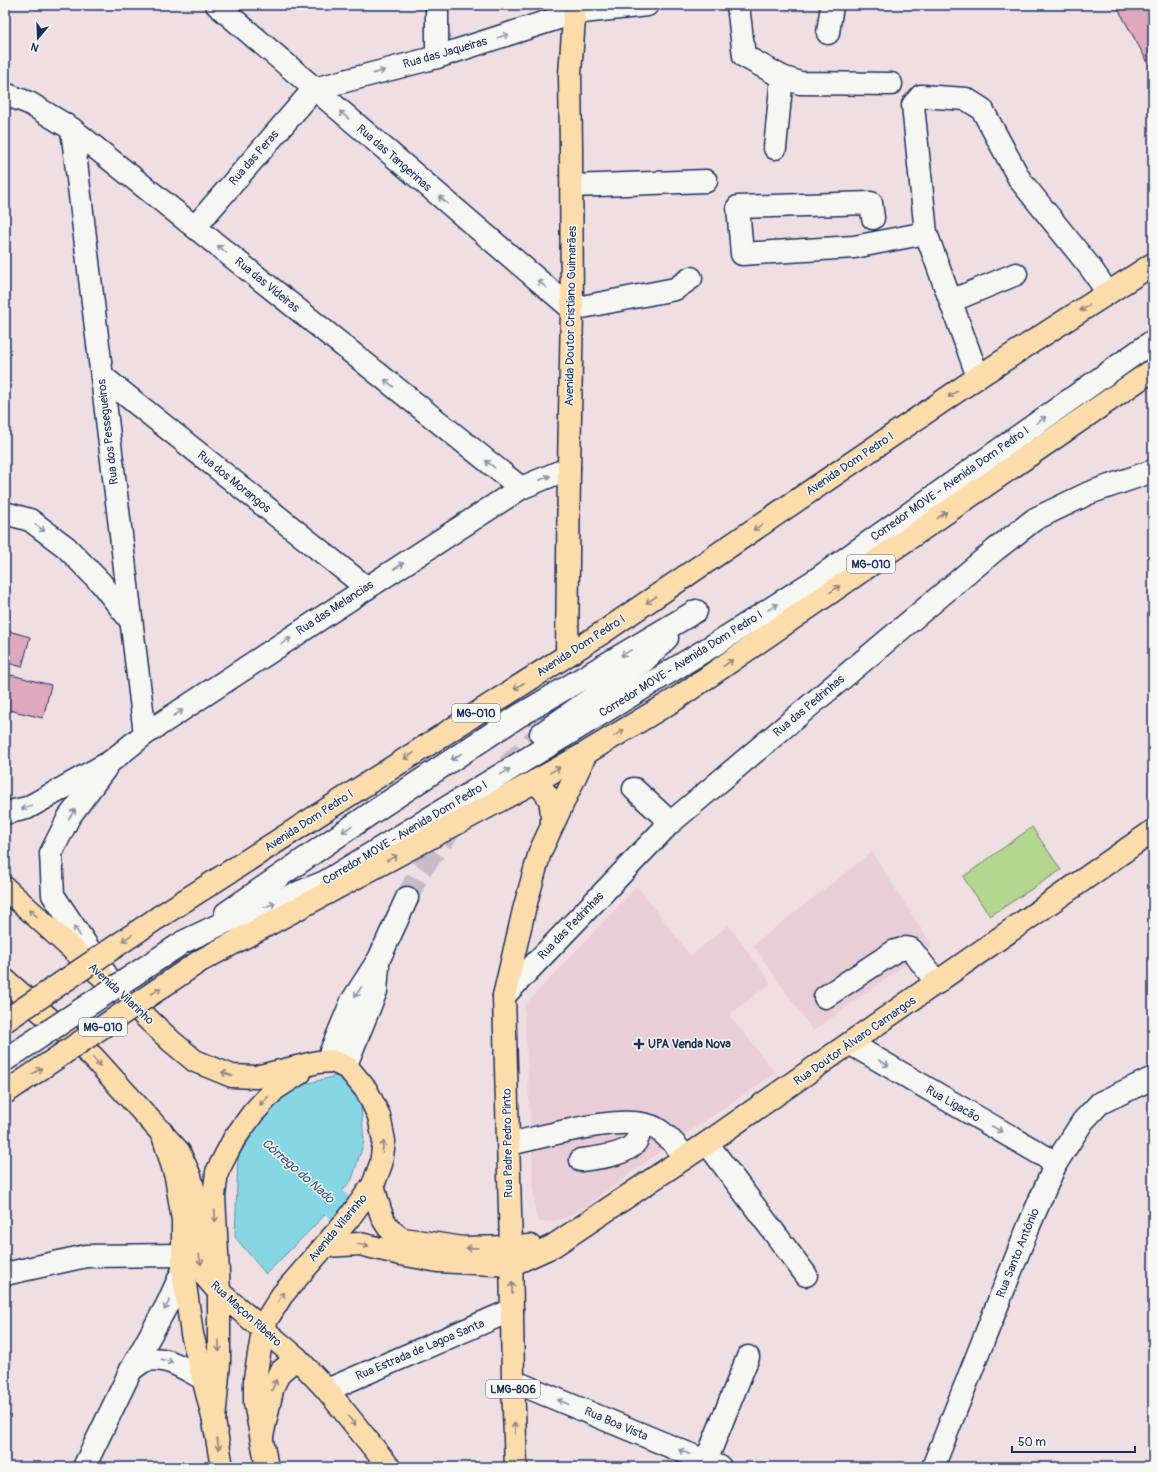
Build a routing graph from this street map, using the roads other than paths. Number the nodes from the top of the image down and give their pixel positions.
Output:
1 (217, 5) edge
2 (437, 5) edge
3 (647, 5) edge
4 (738, 5) edge
5 (832, 5) edge
6 (574, 9) edge
7 (828, 33) dead end
8 (437, 57) junction
9 (782, 77) junction
10 (891, 84) dead end
11 (314, 89) junction
12 (5, 94) edge
13 (72, 129) junction
14 (775, 148) dead end
15 (706, 181) dead end
16 (572, 186) junction
17 (873, 218) dead end
18 (195, 227) junction
19 (926, 233) junction
20 (1153, 264) edge
21 (1016, 274) dead end
22 (691, 278) dead end
23 (1108, 293) junction
24 (951, 301) junction
25 (572, 309) junction
26 (1153, 341) edge
27 (1153, 370) edge
28 (102, 376) junction
29 (978, 377) junction
30 (568, 468) junction
31 (1153, 471) edge
32 (521, 488) junction
33 (5, 513) edge
34 (367, 588) junction
35 (131, 621) junction
36 (567, 627) junction
37 (594, 638) junction
38 (717, 642) junction
39 (568, 655) junction
40 (644, 661) junction
41 (145, 734) junction
42 (541, 734) tunnel mouth
43 (586, 753) junction
44 (110, 762) junction
45 (534, 782) junction
46 (634, 789) dead end
47 (5, 813) edge
48 (670, 822) junction
49 (552, 825) junction
50 (1153, 831) edge
51 (5, 888) edge
52 (407, 898) tunnel mouth
53 (224, 923) junction
54 (181, 944) junction
55 (201, 960) junction
56 (5, 980) edge
57 (937, 983) junction
58 (114, 987) junction
59 (504, 996) junction
60 (825, 997) dead end
61 (5, 1021) edge
62 (851, 1044) junction
63 (5, 1060) edge
64 (330, 1063) junction
65 (1153, 1078) edge
66 (5, 1093) edge
67 (640, 1124) junction
68 (162, 1132) junction
69 (707, 1143) junction
70 (509, 1144) junction
71 (686, 1157) junction
72 (581, 1160) dead end
73 (1056, 1164) junction
74 (373, 1184) junction
75 (325, 1246) junction
76 (511, 1256) junction
77 (184, 1263) junction
78 (5, 1274) edge
79 (806, 1275) dead end
80 (219, 1292) junction
81 (512, 1310) junction
82 (263, 1331) junction
83 (748, 1357) dead end
84 (296, 1358) junction
85 (131, 1370) junction
86 (202, 1378) junction
87 (513, 1381) junction
88 (328, 1390) junction
89 (214, 1422) junction
90 (262, 1436) junction
91 (713, 1464) edge
92 (84, 1467) edge
93 (222, 1467) edge
94 (267, 1467) edge
95 (389, 1467) edge
96 (516, 1467) edge
97 (933, 1467) edge

1 - 11 street, Rua das Tangerinas
2 - 8 street
3 - 6 street, Rua das Jaqueiras
4 - 9 street
5 - 7 street
8 -> 6 street, Rua das Jaqueiras
6 - 16 main road, Avenida Doutor Cristiano Guimarães
11 -> 8 street, Rua das Jaqueiras
9 - 10 street
9 - 14 street
11 - 18 street, Rua das Peras
25 -> 11 street, Rua das Tangerinas
12 - 13 street, Rua das Videiras
13 - 18 street, Rua das Videiras
13 - 28 street, Rua dos Pessegueiros
15 - 16 street
16 - 25 main road, Avenida Doutor Cristiano Guimarães
17 - 19 street
32 -> 18 street, Rua das Videiras
19 - 23 street
19 - 24 street
20 - 23 main road, Avenida Dom Pedro I / MG-010
21 - 24 street
22 - 25 street
23 -> 29 main road, Avenida Dom Pedro I / MG-010
24 - 29 street
25 - 30 main road, Avenida Doutor Cristiano Guimarães
38 -> 26 street, Corredor MOVE - Avenida Dom Pedro I
43 -> 27 main road, MG-010
28 - 34 street, Rua dos Morangos
28 - 35 street, Rua dos Pessegueiros
29 -> 37 main road, Avenida Dom Pedro I / MG-010
32 -> 30 street, Rua das Melancias
30 - 36 main road, Avenida Doutor Cristiano Guimarães
31 - 48 street, Rua das Pedrinhas
34 -> 32 street, Rua das Melancias
33 -> 35 street
41 -> 34 street, Rua das Melancias
35 - 41 street, Rua dos Pessegueiros
36 - 37 main road
36 - 39 main road, Avenida Doutor Cristiano Guimarães
37 - 39 main road, Avenida Dom Pedro I / MG-010
38 - 40 street
53 -> 38 street, Corredor MOVE - Avenida Dom Pedro I
39 -> 61 main road, Avenida Dom Pedro I / MG-010, bridge
40 - 42 street, Corredor MOVE - Avenida Dom Pedro I
40 -> 54 street, Corredor MOVE - Avenida Dom Pedro I
41 - 44 street, Rua das Melancias
45 -> 43 main road, MG-010
43 - 49 main road, Rua Padre Pedro Pinto / LMG-806
44 -> 47 street, Rua das Melancias
58 -> 44 street, Rua das Melancias
45 - 49 main road, Rua Padre Pedro Pinto / LMG-806
55 -> 45 main road, MG-010
46 - 48 street
48 - 59 street, Rua das Pedrinhas
49 - 59 main road, Rua Padre Pedro Pinto / LMG-806
50 - 57 main road, Rua Doutor Álvaro Camargos
58 -> 51 main road, Avenida Vilarinho
52 - 64 street
53 - 54 street, Corredor MOVE - Avenida Dom Pedro I
53 - 55 street
54 - 63 street, Corredor MOVE - Avenida Dom Pedro I, bridge
66 -> 55 main road, MG-010, bridge
56 -> 68 main road
57 - 60 street
57 - 62 main road, Rua Doutor Álvaro Camargos
64 -> 58 main road, Avenida Vilarinho
59 - 70 main road, Rua Padre Pedro Pinto / LMG-806
62 - 69 main road, Rua Doutor Álvaro Camargos
62 -> 73 street, Rua Ligacão
74 -> 64 main road, Avenida Vilarinho
64 -> 80 main road
65 - 73 street, Rua Santo Antônio
67 - 70 street
67 - 71 street
67 - 72 street
68 - 77 main road
68 -> 80 main road, Rua Maçon Ribeiro
69 - 71 main road, Rua Doutor Álvaro Camargos
69 - 79 street
70 - 76 main road, Rua Padre Pedro Pinto / LMG-806
71 - 76 main road, Rua Doutor Álvaro Camargos
73 - 97 street, Rua Santo Antônio
74 - 75 main road, Avenida Vilarinho
76 -> 74 main road, Rua Doutor Álvaro Camargos
75 -> 76 main road, Rua Doutor Álvaro Camargos
82 -> 75 main road, Avenida Vilarinho
81 -> 76 main road, Rua Padre Pedro Pinto / LMG-806
77 - 78 street
77 -> 85 street
77 - 86 main road
80 - 82 main road, Rua Maçon Ribeiro
80 -> 89 main road
81 - 87 main road, Rua Padre Pedro Pinto / LMG-806
81 - 88 street, Rua Estrada de Lagoa Santa
82 - 84 main road, Rua Maçon Ribeiro
82 - 90 main road, Avenida Vilarinho
83 - 91 street
84 - 88 main road, Rua Maçon Ribeiro
90 -> 84 main road
85 -> 86 street
85 - 92 street
86 - 89 main road
91 -> 87 street, Rua Boa Vista
96 -> 87 main road, Rua Padre Pedro Pinto / LMG-806
88 -> 95 main road, Rua Maçon Ribeiro
89 -> 93 main road
90 - 94 main road, Avenida Vilarinho

